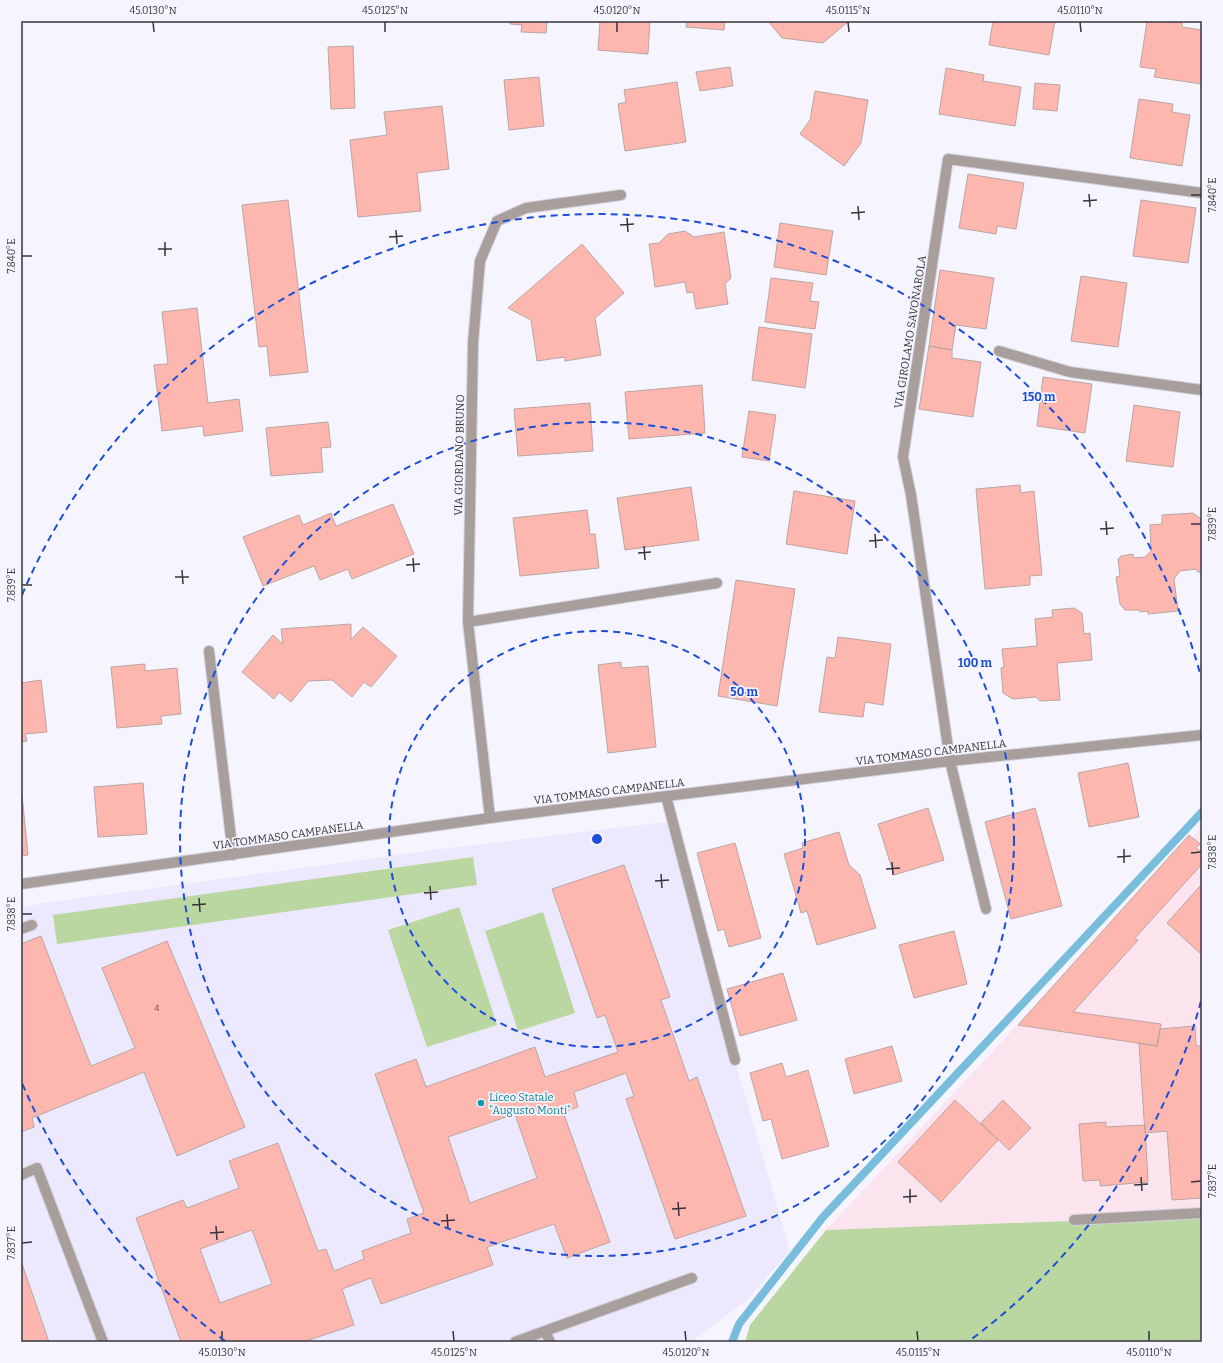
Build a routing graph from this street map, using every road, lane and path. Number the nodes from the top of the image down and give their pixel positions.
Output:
1 (1202, 193) edge
2 (621, 196) dead end
3 (999, 351) dead end
4 (1202, 390) edge
5 (717, 583) dead end
6 (468, 622) junction
7 (209, 651) dead end
8 (1202, 735) edge
9 (950, 761) junction
10 (666, 796) junction
11 (490, 818) junction
12 (233, 855) junction
13 (21, 884) edge
14 (986, 909) dead end
15 (32, 925) dead end
16 (21, 929) edge
17 (735, 1060) dead end
18 (21, 1175) edge
19 (1202, 1214) edge
20 (1074, 1220) dead end
21 (692, 1278) dead end
22 (545, 1331) junction
23 (103, 1342) edge
24 (516, 1342) edge
25 (550, 1342) edge

1 - 9 street, VIA GIROLAMO SAVONAROLA
2 - 6 street, VIA GIORDANO BRUNO
3 - 4 street
5 - 6 street
6 - 11 street, VIA GIORDANO BRUNO
7 - 12 street
8 - 9 street, VIA TOMMASO CAMPANELLA
9 - 10 street, VIA TOMMASO CAMPANELLA
9 - 14 street
10 - 11 street, VIA TOMMASO CAMPANELLA
10 - 17 street
11 - 12 street, VIA TOMMASO CAMPANELLA
12 - 13 street, VIA TOMMASO CAMPANELLA
15 - 16 street
18 - 23 street
19 - 20 street
21 - 22 street
22 - 24 street
22 - 25 street

